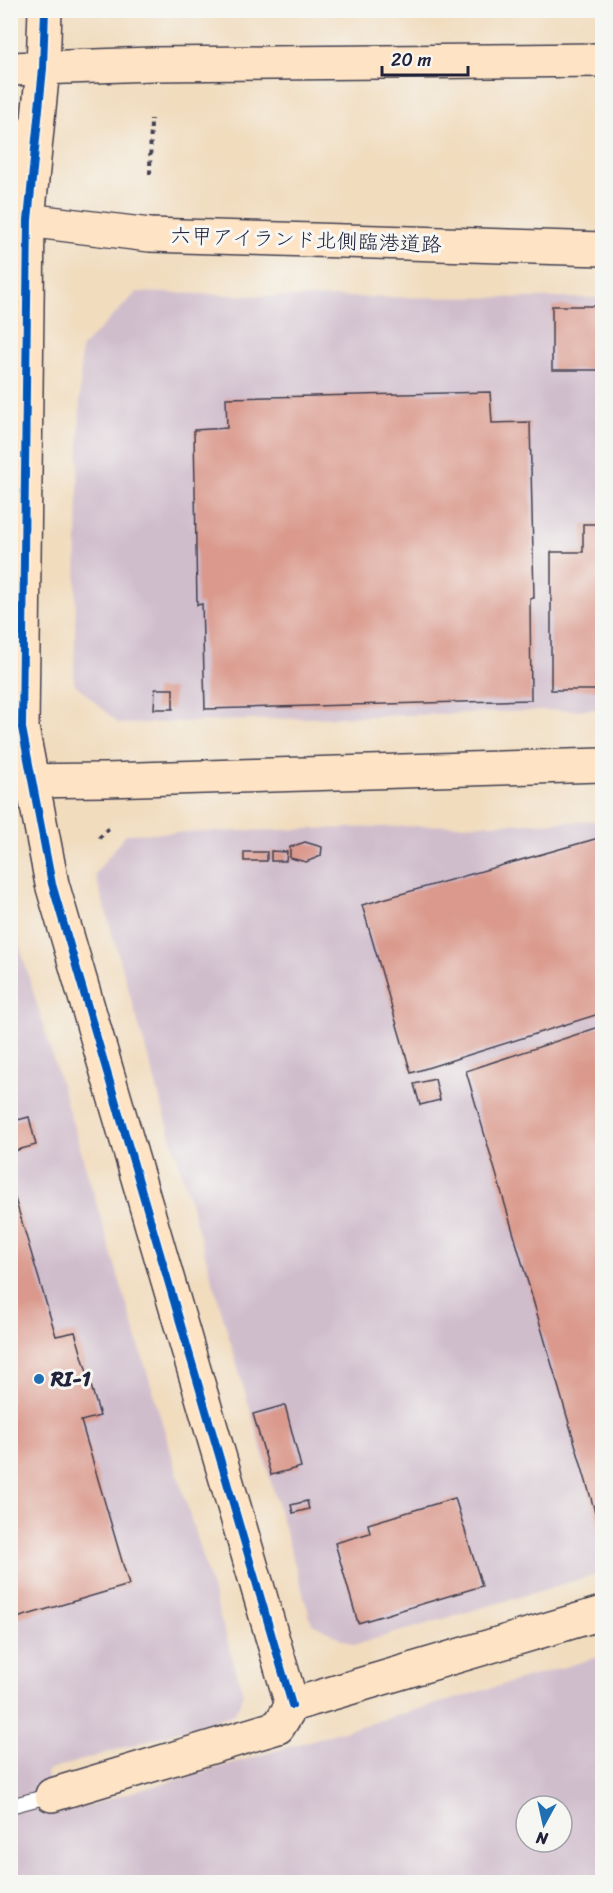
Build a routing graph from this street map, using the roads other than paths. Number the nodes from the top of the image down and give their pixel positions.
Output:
1 (45, 10) edge
2 (603, 60) edge
3 (44, 68) junction
4 (10, 69) edge
5 (10, 131) edge
6 (19, 219) edge
7 (603, 249) edge
8 (603, 765) edge
9 (21, 781) edge
10 (603, 1613) edge
11 (292, 1705) junction
12 (52, 1795) joint
13 (10, 1806) edge

1 - 3 street
2 - 3 street
3 - 4 street
3 - 6 street
5 - 6 street
6 - 7 street, 六甲アイランド北側臨港道路
6 - 9 street
8 - 9 street
9 - 11 street
10 - 11 street
11 - 12 street
12 - 13 lane

